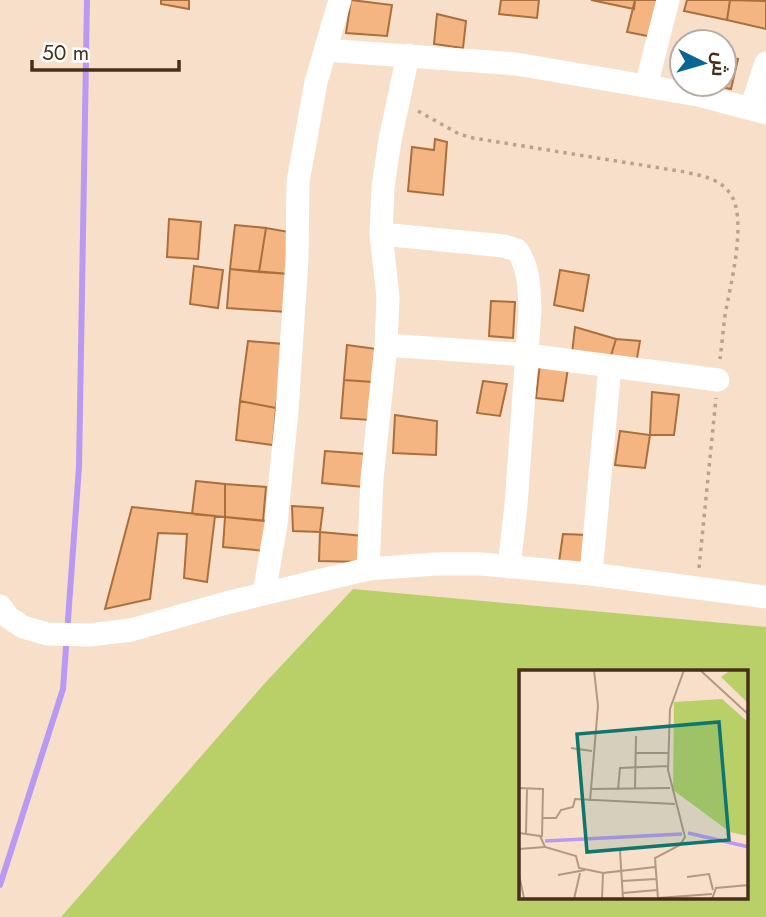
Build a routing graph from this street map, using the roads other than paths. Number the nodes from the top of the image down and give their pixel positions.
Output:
1 (340, 0) edge
2 (668, 0) edge
3 (325, 50) junction
4 (408, 55) junction
5 (766, 64) edge
6 (646, 86) junction
7 (759, 110) edge
8 (381, 233) junction
9 (386, 345) junction
10 (527, 355) junction
11 (610, 366) junction
12 (718, 380) road end
13 (509, 567) junction
14 (368, 569) junction
15 (590, 575) junction
16 (264, 594) junction
17 (766, 597) edge
18 (0, 606) edge

1 - 3 street
2 - 6 street
3 - 4 street
3 - 16 street
4 - 6 street
4 - 8 street
5 - 7 street
6 - 7 street
8 - 9 street
8 - 10 street
9 - 10 street
9 - 14 street
10 - 11 street
10 - 13 street
11 - 12 street
11 - 15 street
13 - 14 street
13 - 15 street
14 - 16 street
15 - 17 street
16 - 18 street

